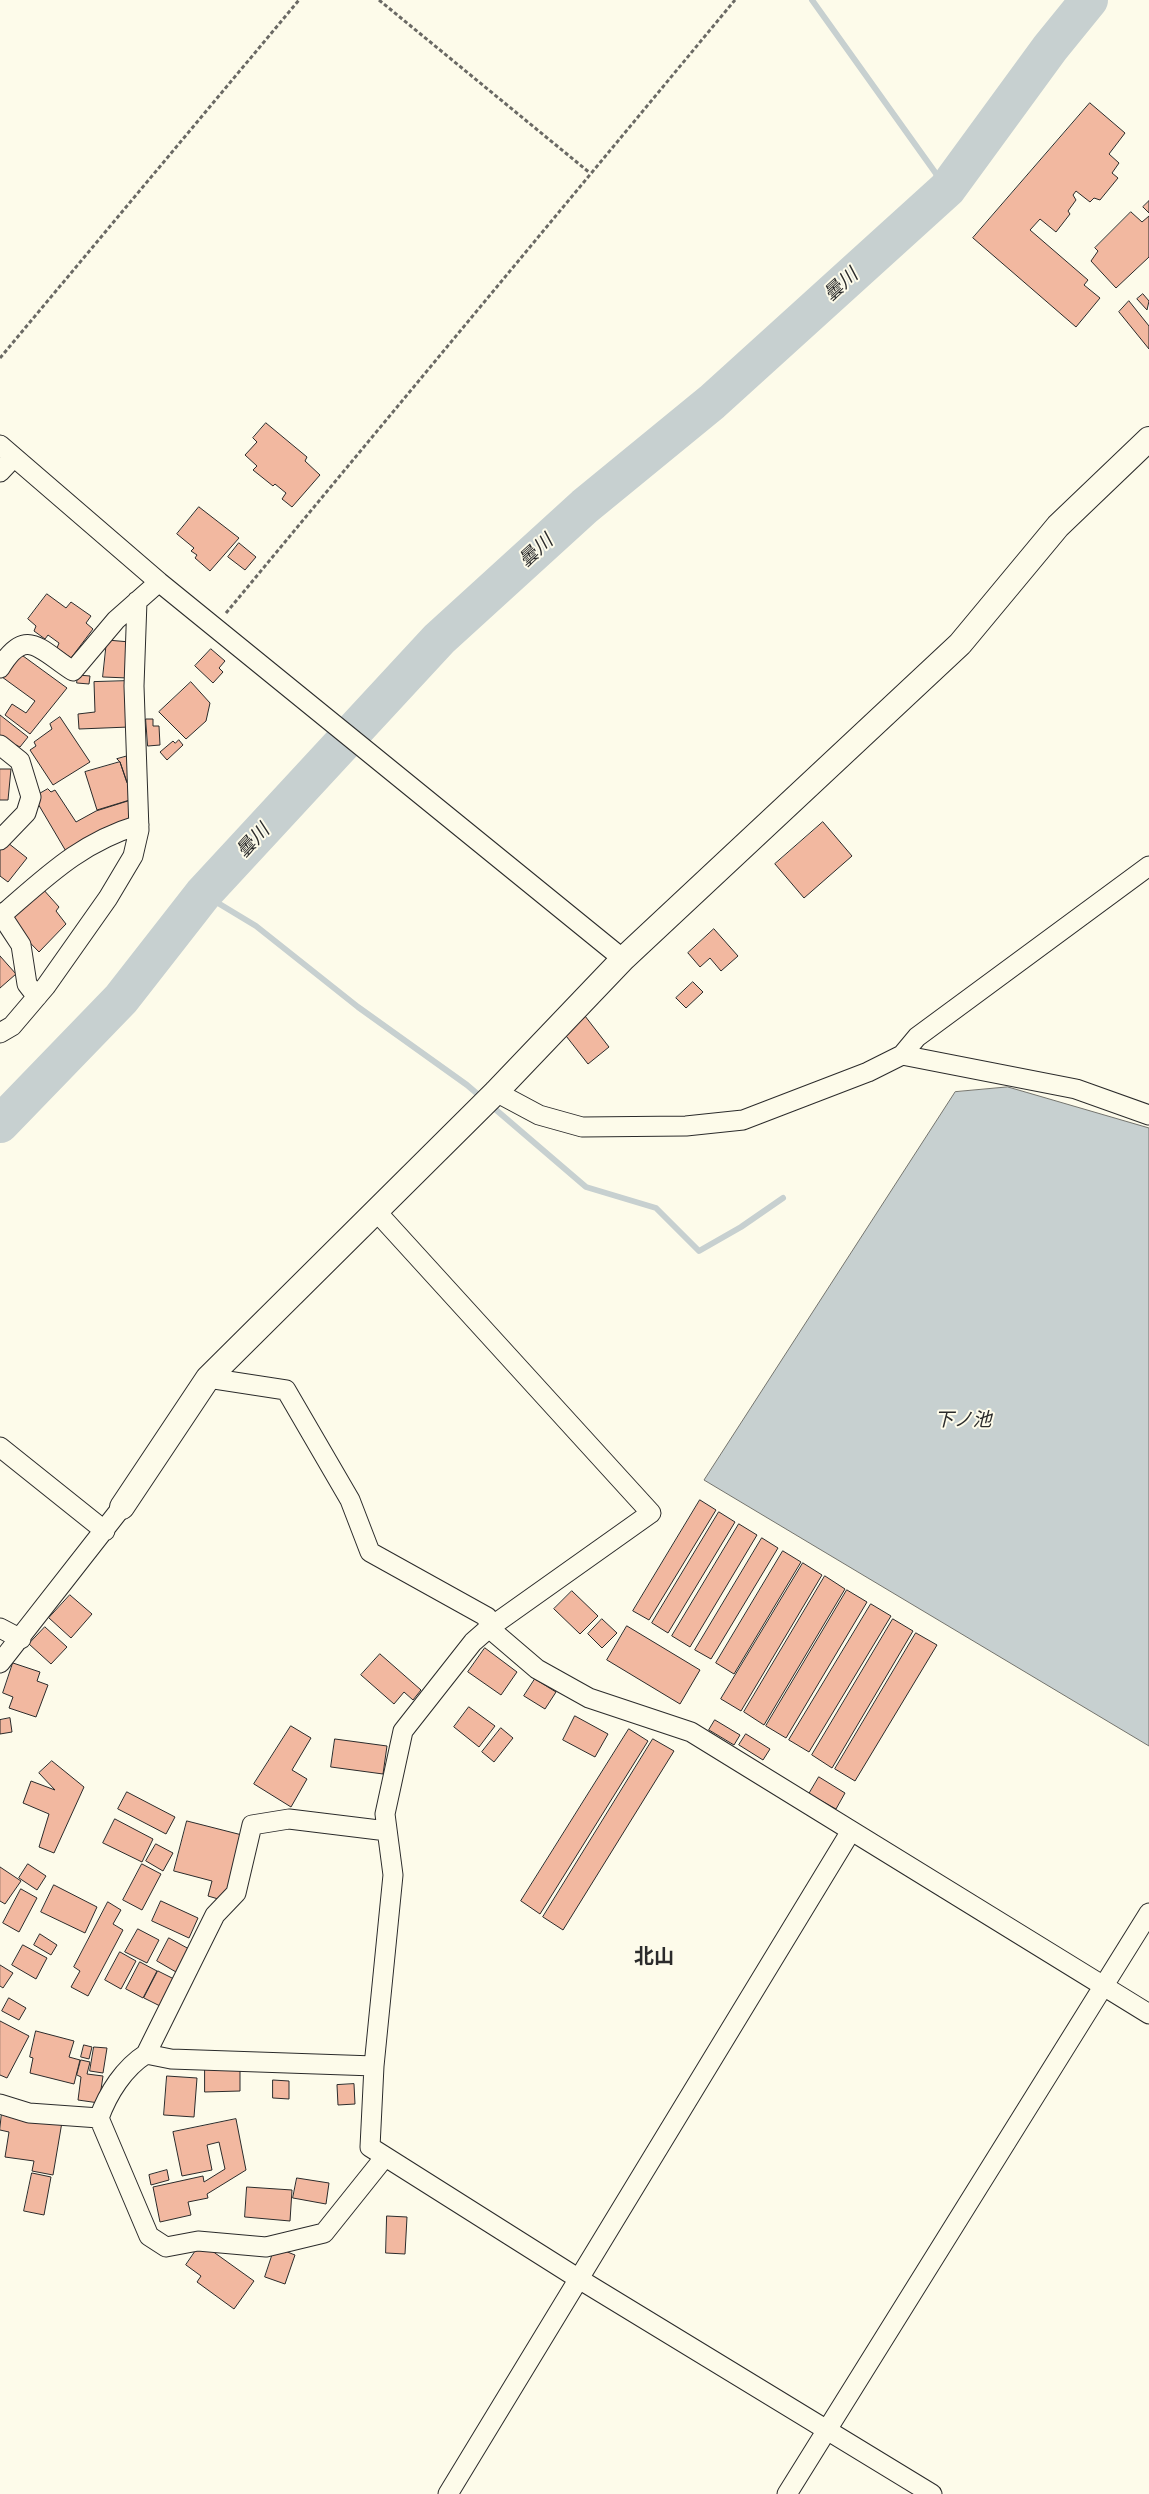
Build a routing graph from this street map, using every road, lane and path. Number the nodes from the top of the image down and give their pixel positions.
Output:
1 (299, 0) edge
2 (379, 0) edge
3 (735, 0) edge
4 (590, 173) junction
5 (0, 358) edge
6 (1149, 439) edge
7 (7, 451) edge
8 (0, 472) edge
9 (159, 582) junction
10 (137, 601) junction
11 (216, 626) junction
12 (0, 668) edge
13 (0, 745) edge
14 (139, 825) junction
15 (0, 840) edge
16 (1149, 866) edge
17 (1, 914) edge
18 (623, 959) junction
19 (37, 996) junction
20 (0, 1033) edge
21 (902, 1055) junction
22 (496, 1092) junction
23 (1149, 1115) edge
24 (375, 1210) junction
25 (208, 1378) junction
26 (0, 1448) edge
27 (122, 1507) joint
28 (105, 1531) junction
29 (0, 1628) edge
30 (489, 1628) junction
31 (21, 1639) junction
32 (0, 1664) edge
33 (387, 1831) junction
34 (851, 1831) junction
35 (1149, 1913) edge
36 (1104, 1986) junction
37 (1149, 2014) edge
38 (146, 2054) junction
39 (374, 2066) junction
40 (0, 2104) edge
41 (99, 2118) junction
42 (384, 2158) junction
43 (579, 2279) junction
44 (828, 2428) junction
45 (448, 2494) edge
46 (787, 2494) edge
47 (932, 2494) edge

1 - 5 path
2 - 4 path
3 - 4 path
4 - 11 path
6 - 18 street
7 - 8 street
7 - 9 street
9 - 10 street
9 - 11 street
10 - 12 street
10 - 14 street
11 - 18 street
13 - 15 street
14 - 17 street
14 - 19 street
16 - 21 street
17 - 19 street
18 - 22 street
19 - 20 street
21 - 22 street
21 - 23 street
22 - 24 street
24 - 25 street
24 - 30 street
25 - 27 street
25 - 30 street
26 - 28 street
27 - 28 street
28 - 31 street
29 - 31 street
30 - 33 street
30 - 34 street
31 - 32 street
33 - 38 street
33 - 39 street
34 - 36 street
34 - 43 street
35 - 36 street
36 - 37 street
36 - 44 street
38 - 39 street
38 - 41 street
39 - 42 street
40 - 41 street
41 - 42 street
42 - 43 street
43 - 44 street
43 - 45 street
44 - 46 street
44 - 47 street

